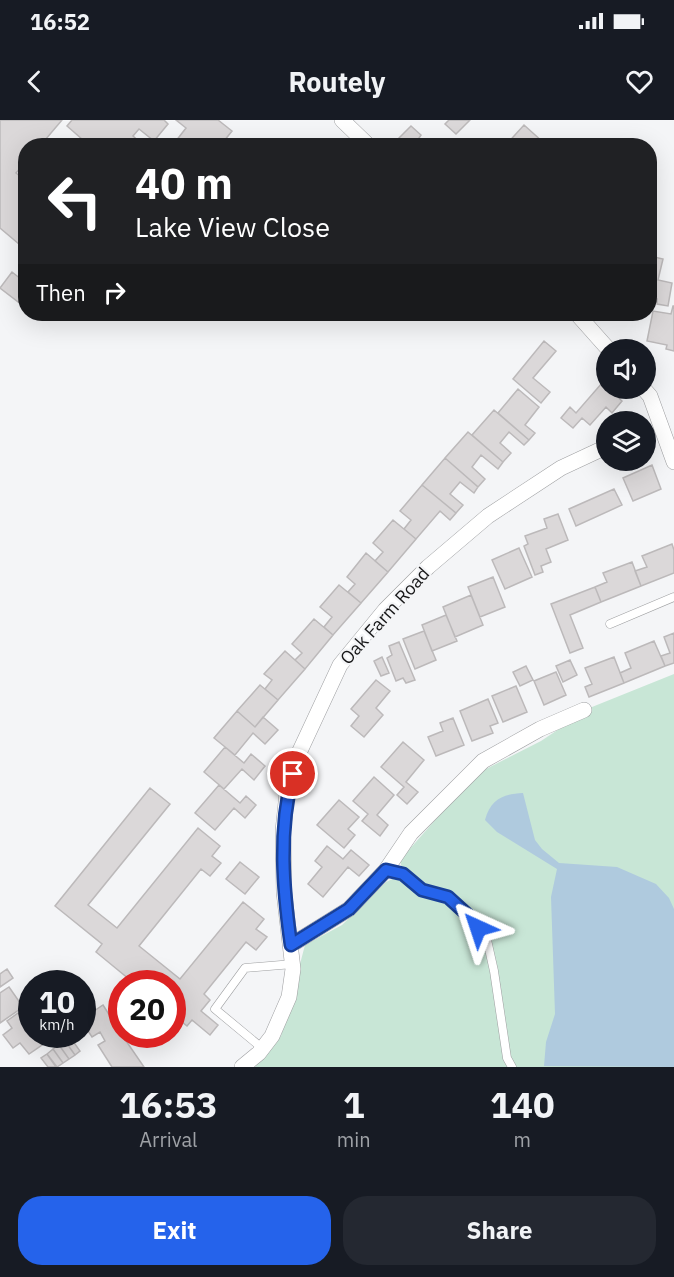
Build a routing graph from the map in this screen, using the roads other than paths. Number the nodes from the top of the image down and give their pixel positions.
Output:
1 (342, 120) edge
2 (361, 138) edge
3 (583, 321) edge
4 (599, 339) edge
5 (656, 432) edge
6 (596, 452) edge
7 (674, 462) edge
8 (674, 597) edge
9 (610, 624) dead end
10 (584, 711) dead end
11 (386, 870) junction
12 (291, 945) junction
13 (293, 964) junction
14 (262, 1048) junction
15 (242, 1067) edge
16 (512, 1067) edge

1 - 2 street
3 - 4 street
5 - 7 street
6 - 12 street, Oak Farm Road
8 - 9 lane
10 - 11 street
11 - 12 street
11 - 16 lane
12 - 13 street, Oak Farm Road
13 - 14 street, Oak Farm Road
13 - 14 lane
14 - 15 street, Oak Farm Road

